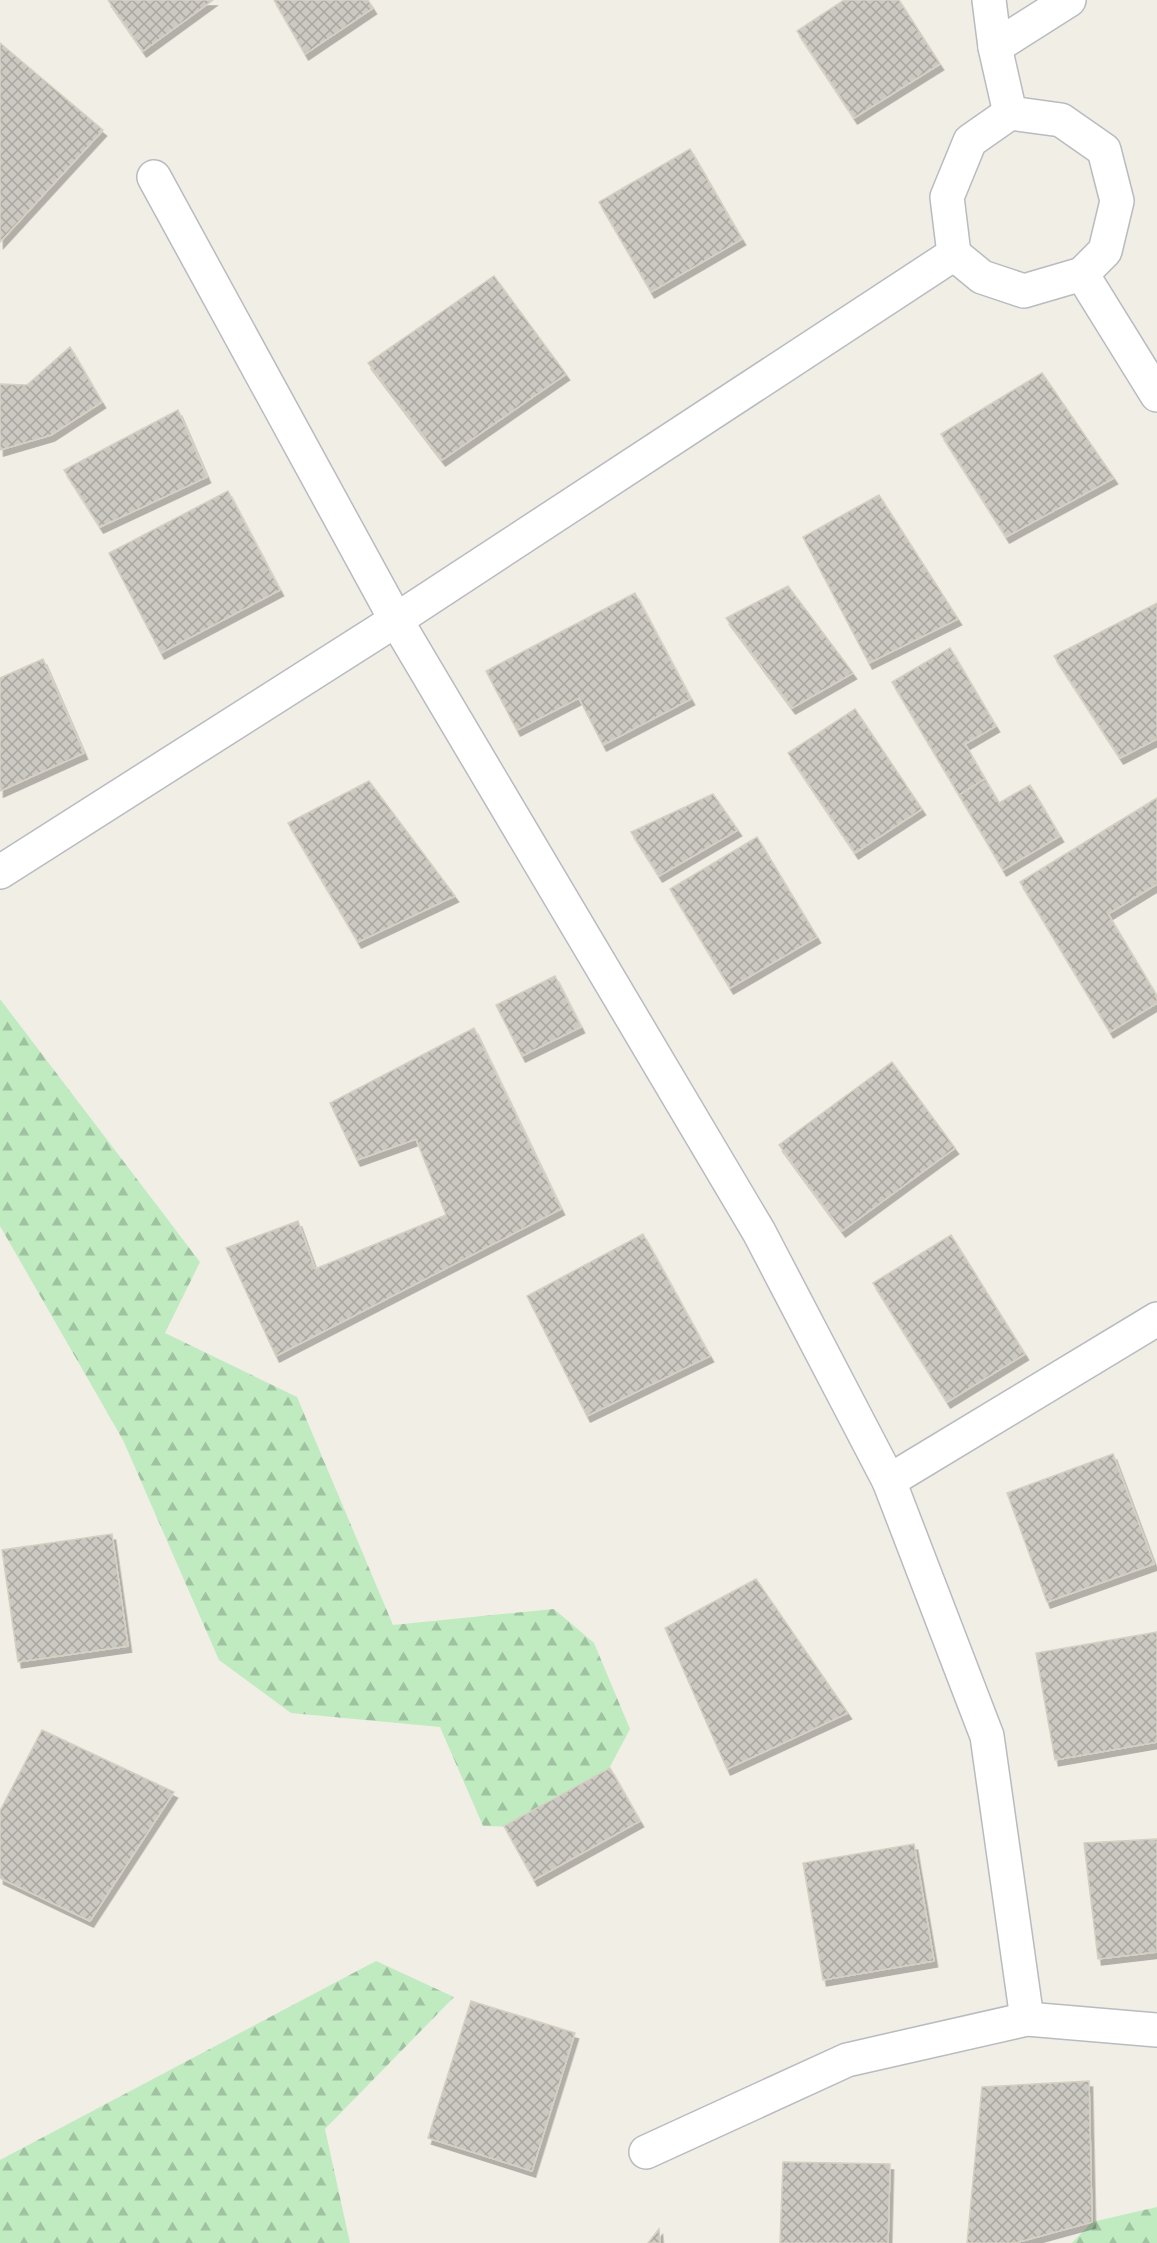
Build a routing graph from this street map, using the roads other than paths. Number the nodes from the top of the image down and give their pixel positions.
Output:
1 (989, 0) edge
2 (1069, 0) edge
3 (995, 47) junction
4 (1010, 113) junction
5 (154, 177) dead end
6 (954, 254) junction
7 (1082, 274) junction
8 (1157, 394) edge
9 (396, 620) junction
10 (0, 872) edge
11 (1157, 1319) edge
12 (889, 1481) junction
13 (1027, 2019) junction
14 (1157, 2030) edge
15 (646, 2152) dead end

1 - 3 street
2 - 3 street
3 - 4 street
4 - 6 street
4 - 7 street
5 - 9 street
6 - 7 street
6 - 9 street
7 - 8 street
9 - 10 street
9 - 12 street
11 - 12 street
12 - 13 street
13 - 14 street
13 - 15 street

